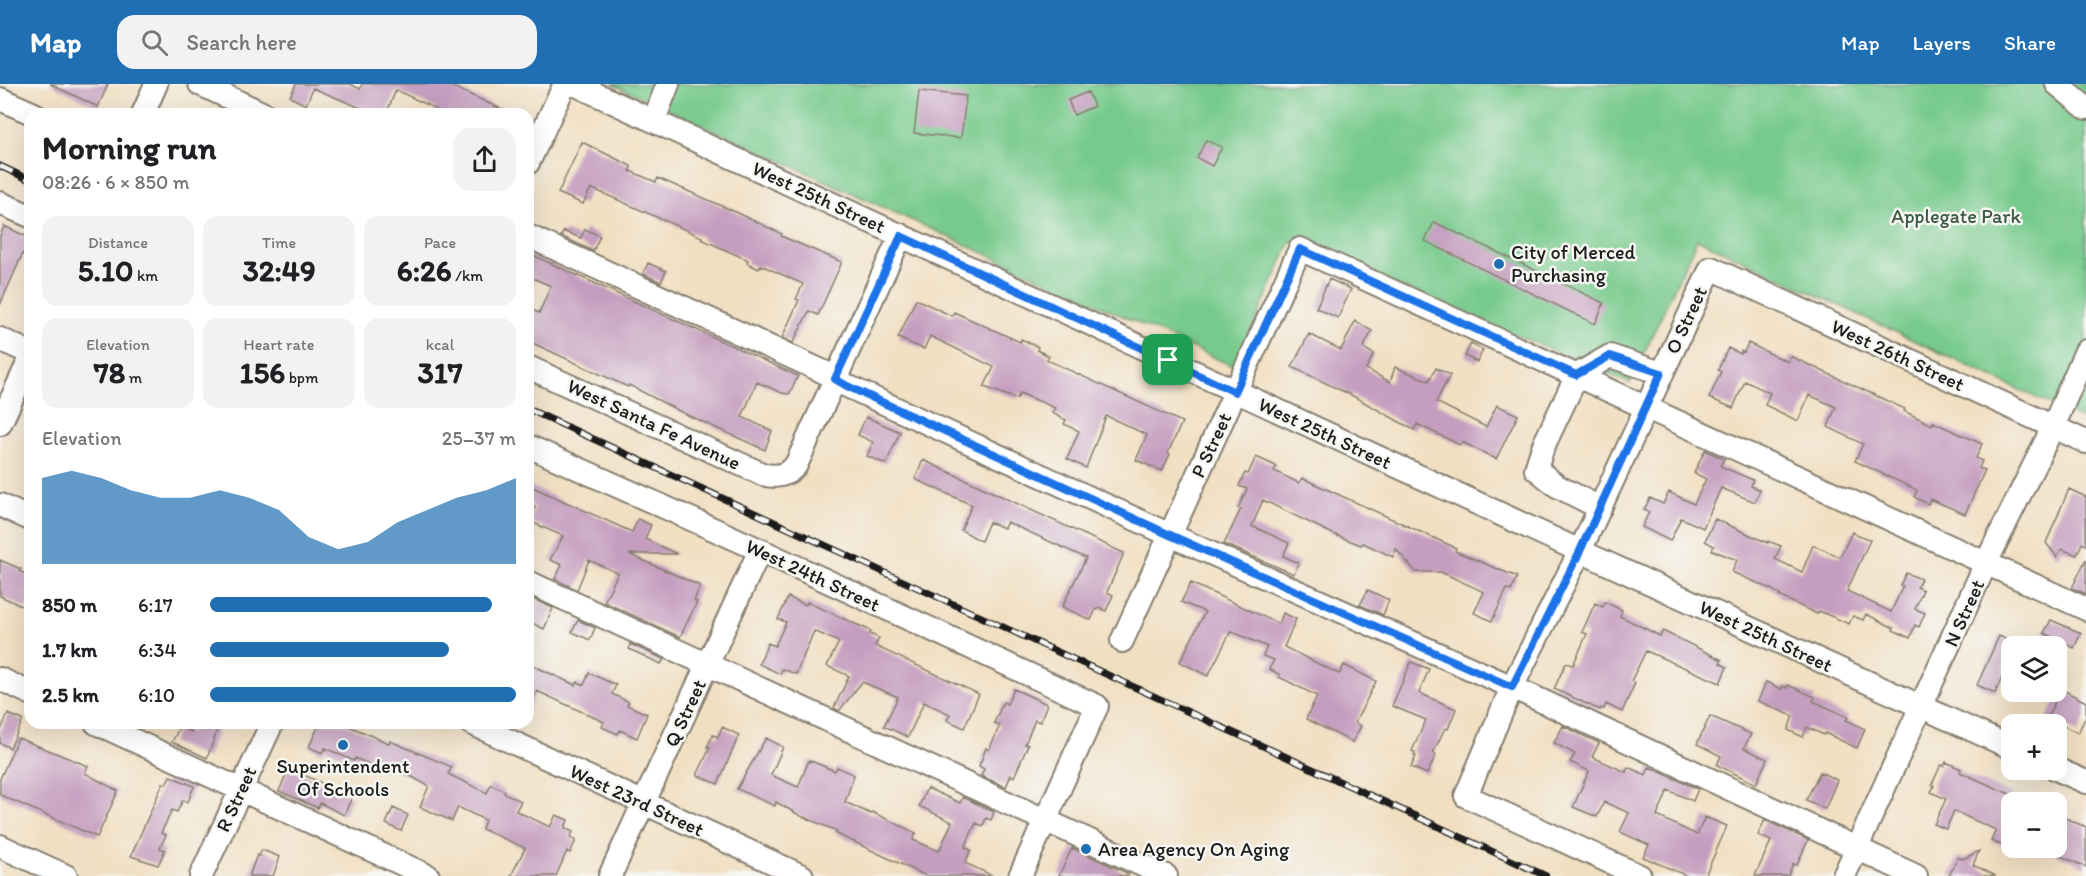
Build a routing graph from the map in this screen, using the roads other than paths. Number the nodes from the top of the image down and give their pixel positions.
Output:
1 (156, 84) edge
2 (200, 84) edge
3 (566, 84) edge
4 (574, 84) edge
5 (2057, 84) edge
6 (665, 85) edge
7 (0, 99) edge
8 (146, 108) edge
9 (251, 108) edge
10 (2086, 108) edge
11 (24, 110) edge
12 (654, 120) junction
13 (534, 151) edge
14 (0, 203) edge
15 (24, 213) edge
16 (901, 236) junction
17 (534, 239) edge
18 (1711, 268) joint
19 (0, 339) edge
20 (24, 349) edge
21 (2086, 351) edge
22 (534, 370) edge
23 (24, 372) edge
24 (1661, 373) junction
25 (1576, 375) junction
26 (835, 379) junction
27 (1235, 392) junction
28 (1645, 407) junction
29 (0, 424) edge
30 (2053, 427) junction
31 (2086, 442) edge
32 (534, 449) edge
33 (0, 506) edge
34 (1599, 508) junction
35 (24, 516) edge
36 (1170, 535) junction
37 (760, 550) junction
38 (1580, 551) junction
39 (1986, 563) junction
40 (534, 585) edge
41 (2086, 609) edge
42 (1122, 642) dead end
43 (707, 665) junction
44 (0, 679) edge
45 (1512, 687) junction
46 (24, 690) edge
47 (1922, 708) junction
48 (109, 729) edge
49 (269, 729) edge
50 (484, 729) edge
51 (2001, 743) edge
52 (2067, 774) edge
53 (2086, 782) edge
54 (241, 790) junction
55 (644, 803) junction
56 (1046, 822) junction
57 (0, 846) edge
58 (1857, 849) junction
59 (66, 876) edge
60 (201, 876) edge
61 (428, 876) edge
62 (610, 876) edge
63 (802, 876) edge
64 (1020, 876) edge
65 (1166, 876) edge
66 (1640, 876) edge
67 (1844, 876) edge
68 (1917, 876) edge

1 - 8 street
2 - 9 street
3 - 13 street
4 - 12 street, West 25th Street
5 - 10 street
6 - 12 street
7 - 11 street
12 - 16 street, West 25th Street
14 - 15 street
16 - 26 street
16 - 27 street, West 25th Street
17 - 26 street
18 - 24 street, O Street
18 - 30 street, West 26th Street
19 - 20 street
21 - 30 street, N Street
22 - 26 street, West Santa Fe Avenue
23 - 29 street
24 - 25 street
24 - 28 street, O Street
25 - 27 street, P Street
25 - 28 street
25 - 34 street
26 - 36 street
27 - 36 street, P Street
27 - 38 street, West 25th Street
28 - 34 street, O Street
28 - 39 street
30 - 31 street, West 26th Street
30 - 39 street, N Street
32 - 37 street, West 24th Street
33 - 35 street
34 - 38 street, O Street
36 - 42 street, P Street
36 - 45 street
37 - 43 street, Q Street
37 - 56 street, West 24th Street
38 - 45 street, O Street
38 - 47 street, West 25th Street
39 - 41 street
39 - 47 street, N Street
40 - 43 street
43 - 55 street, Q Street
43 - 56 street
44 - 46 street
45 - 58 street
45 - 66 street, O Street
47 - 51 street, West 25th Street
47 - 58 street, N Street
48 - 54 street
49 - 54 street, R Street
50 - 55 street, West 23rd Street
52 - 53 street
54 - 60 street, R Street
54 - 61 street
55 - 62 street, Q Street
55 - 63 street, West 23rd Street
56 - 64 street
56 - 65 street
57 - 59 street
58 - 67 street, N Street
58 - 68 street

